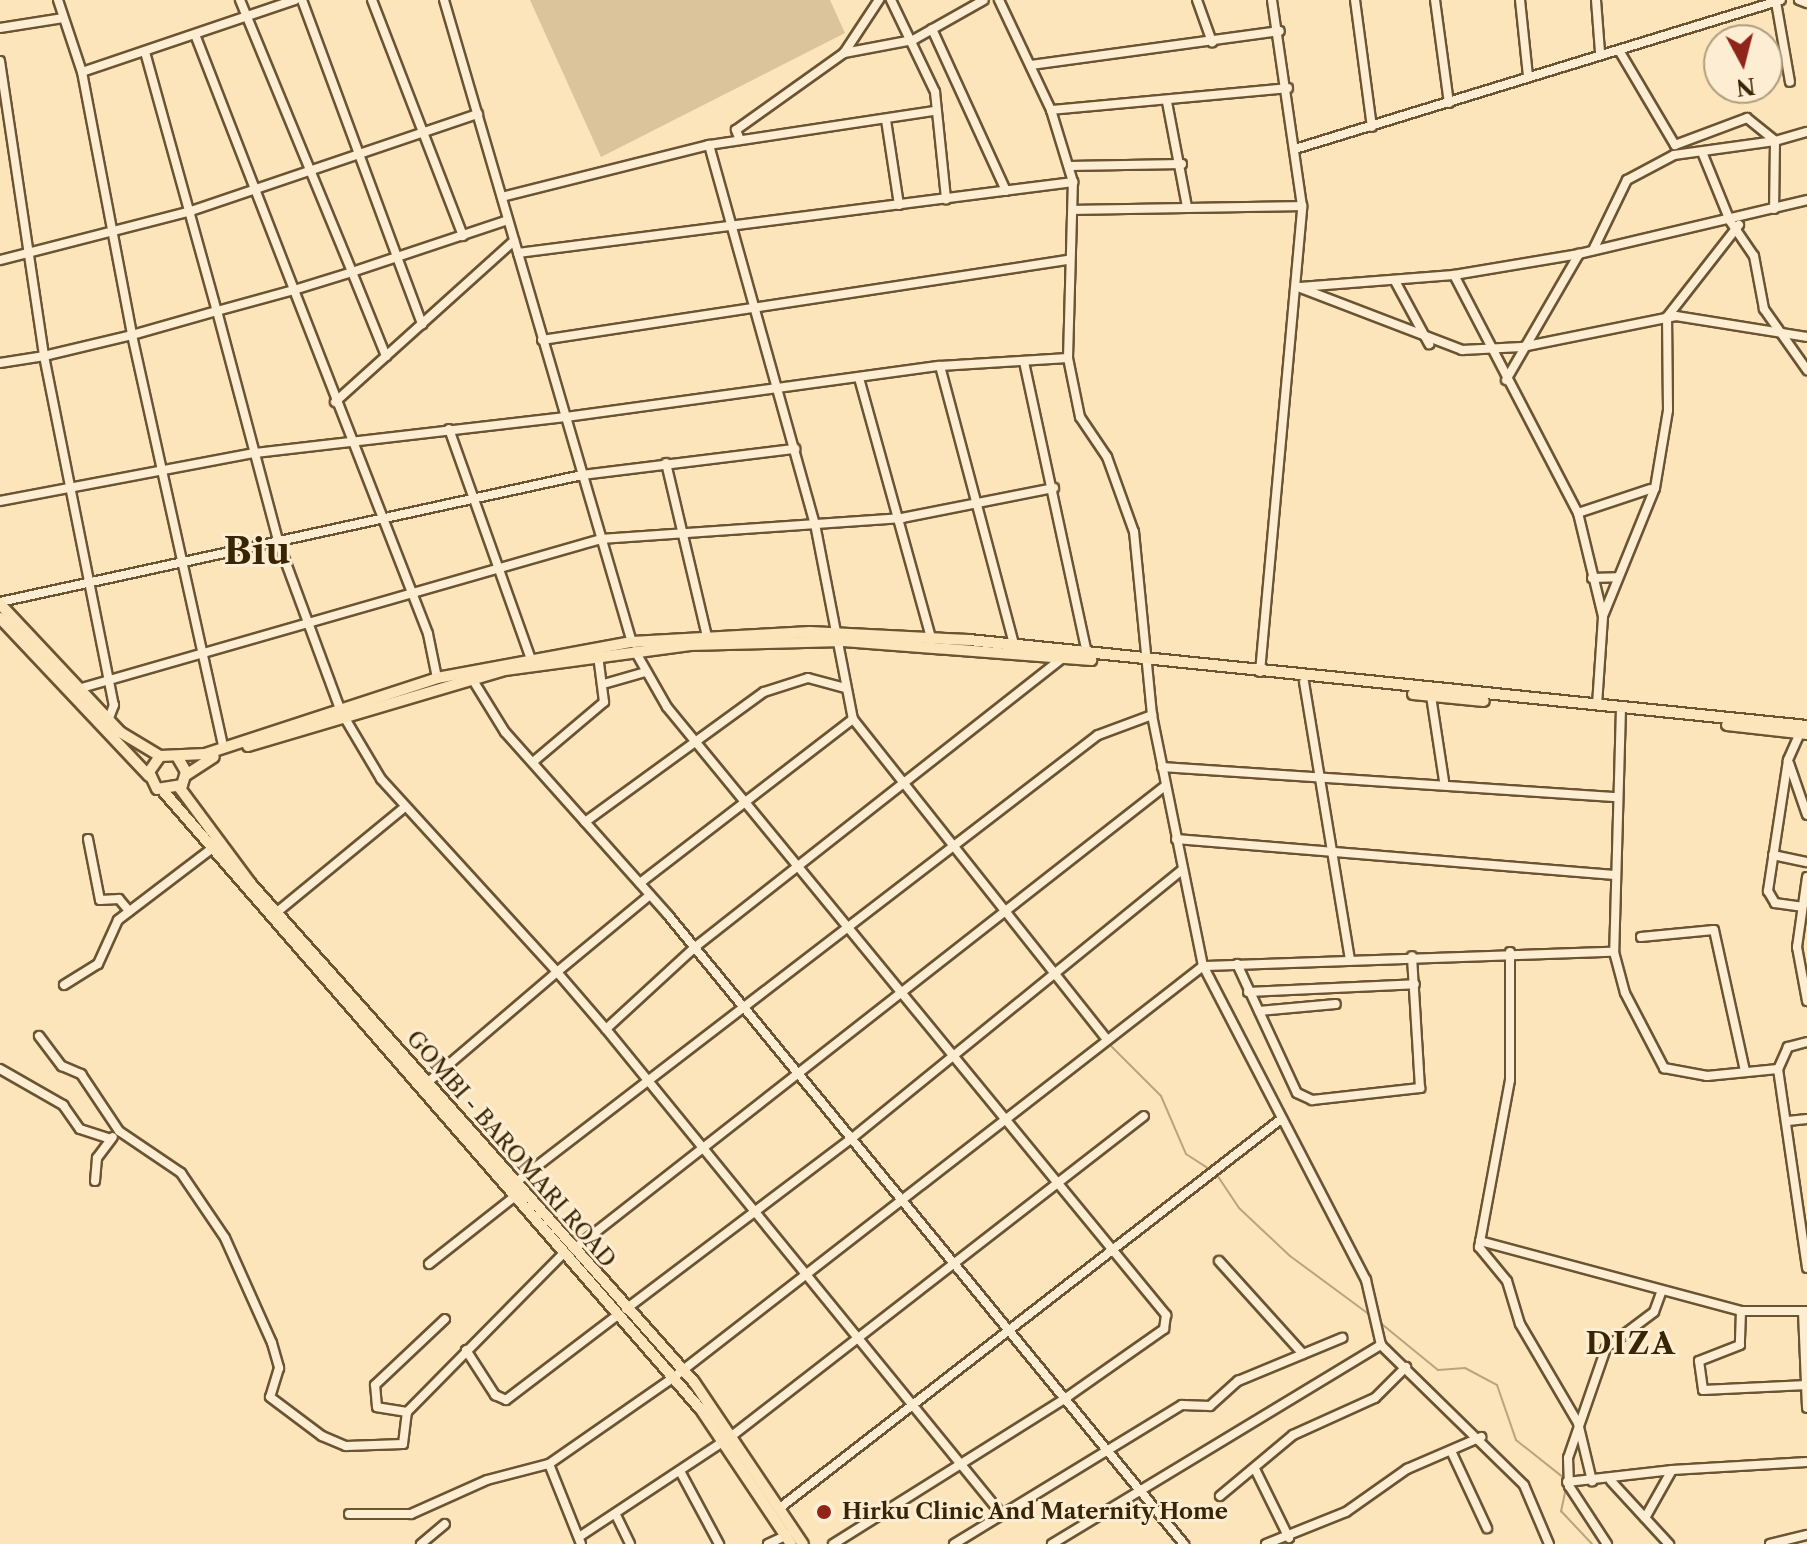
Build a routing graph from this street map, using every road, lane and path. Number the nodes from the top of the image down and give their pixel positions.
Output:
1 (58, 0) edge
2 (240, 0) edge
3 (295, 0) edge
4 (302, 0) edge
5 (372, 0) edge
6 (444, 0) edge
7 (879, 0) edge
8 (891, 0) edge
9 (984, 0) edge
10 (999, 0) edge
11 (1197, 0) edge
12 (1272, 0) edge
13 (1355, 0) edge
14 (1435, 0) edge
15 (1520, 0) edge
16 (1596, 0) edge
17 (1799, 0) edge
18 (1779, 1) edge
19 (1807, 3) edge
20 (63, 18) junction
21 (248, 21) junction
22 (0, 28) edge
23 (932, 29) junction
24 (1280, 31) junction
25 (196, 37) junction
26 (913, 40) junction
27 (1212, 42) junction
28 (145, 52) junction
29 (1600, 52) junction
30 (1620, 52) junction
31 (844, 53) junction
32 (0, 61) edge
33 (1031, 65) junction
34 (82, 72) junction
35 (1528, 76) junction
36 (1790, 82) dead end
37 (1288, 88) junction
38 (1167, 102) junction
39 (1449, 103) junction
40 (1051, 110) junction
41 (935, 111) junction
42 (478, 114) junction
43 (886, 120) junction
44 (1372, 127) junction
45 (424, 132) junction
46 (1807, 132) edge
47 (740, 140) junction
48 (1775, 141) junction
49 (709, 145) junction
50 (1295, 149) junction
51 (1674, 150) junction
52 (1702, 152) junction
53 (359, 154) junction
54 (1182, 164) junction
55 (1069, 166) junction
56 (309, 171) junction
57 (1073, 182) junction
58 (254, 189) junction
59 (1006, 191) junction
60 (502, 197) junction
61 (946, 199) junction
62 (1807, 200) edge
63 (899, 205) junction
64 (1302, 206) junction
65 (1187, 207) junction
66 (1774, 209) junction
67 (1073, 210) junction
68 (191, 211) junction
69 (508, 220) junction
70 (1734, 223) junction
71 (728, 224) junction
72 (117, 231) junction
73 (463, 236) junction
74 (514, 241) junction
75 (1593, 251) junction
76 (33, 253) junction
77 (518, 253) junction
78 (1579, 254) junction
79 (397, 257) junction
80 (0, 260) edge
81 (1067, 260) junction
82 (352, 272) junction
83 (1454, 275) junction
84 (1395, 281) junction
85 (1298, 287) junction
86 (294, 290) junction
87 (751, 303) junction
88 (217, 311) junction
89 (1667, 317) junction
90 (422, 324) junction
91 (1774, 331) junction
92 (132, 335) junction
93 (1807, 337) edge
94 (542, 340) junction
95 (1429, 344) junction
96 (1522, 347) junction
97 (1490, 351) junction
98 (44, 356) junction
99 (386, 356) junction
100 (1068, 358) junction
101 (1024, 362) junction
102 (0, 363) edge
103 (940, 366) junction
104 (1807, 370) edge
105 (859, 378) junction
106 (1506, 380) junction
107 (776, 386) junction
108 (335, 402) junction
109 (566, 417) junction
110 (449, 429) junction
111 (352, 444) junction
112 (795, 449) junction
113 (255, 453) junction
114 (666, 463) junction
115 (161, 471) junction
116 (582, 475) junction
117 (69, 488) junction
118 (1054, 488) junction
119 (1655, 488) junction
120 (475, 500) junction
121 (0, 501) edge
122 (977, 505) junction
123 (1578, 513) junction
124 (902, 518) junction
125 (379, 520) junction
126 (815, 524) junction
127 (683, 532) junction
128 (601, 539) junction
129 (279, 544) junction
130 (181, 564) junction
131 (497, 564) junction
132 (1617, 577) junction
133 (1592, 578) junction
134 (87, 579) junction
135 (410, 591) junction
136 (0, 603) edge
137 (1603, 616) junction
138 (0, 618) edge
139 (309, 623) junction
140 (707, 636) junction
141 (842, 637) junction
142 (931, 637) junction
143 (1014, 645) junction
144 (634, 646) junction
145 (200, 653) junction
146 (1087, 653) junction
147 (598, 655) junction
148 (530, 657) junction
149 (1064, 657) junction
150 (1148, 663) junction
151 (645, 672) junction
152 (1260, 672) junction
153 (470, 674) junction
154 (437, 678) junction
155 (107, 680) junction
156 (1304, 682) junction
157 (607, 683) junction
158 (845, 688) junction
159 (78, 689) junction
160 (1431, 696) junction
161 (1597, 705) junction
162 (341, 710) junction
163 (1621, 711) junction
164 (1152, 715) junction
165 (853, 719) junction
166 (108, 721) junction
167 (1805, 731) edge
168 (694, 739) junction
169 (223, 747) junction
170 (160, 756) junction
171 (178, 758) junction
172 (1788, 760) junction
173 (533, 762) junction
174 (1162, 767) junction
175 (1318, 772) junction
176 (186, 775) junction
177 (149, 776) junction
178 (1444, 781) junction
179 (903, 785) junction
180 (1165, 786) junction
181 (179, 787) junction
182 (164, 792) junction
183 (1617, 797) junction
184 (744, 802) junction
185 (405, 807) junction
186 (1807, 815) edge
187 (585, 822) junction
188 (88, 839) dead end
189 (1176, 839) junction
190 (956, 846) junction
191 (210, 850) junction
192 (1332, 850) junction
193 (1773, 855) junction
194 (1807, 862) edge
195 (798, 866) junction
196 (1182, 870) junction
197 (1615, 875) junction
198 (1807, 877) edge
199 (640, 883) junction
200 (650, 895) junction
201 (1004, 907) junction
202 (1802, 907) junction
203 (129, 911) junction
204 (277, 912) junction
205 (848, 928) junction
206 (1641, 937) dead end
207 (694, 948) junction
208 (1510, 952) junction
209 (1614, 952) junction
210 (1412, 956) junction
211 (1350, 959) junction
212 (1237, 964) junction
213 (1203, 966) junction
214 (557, 972) junction
215 (1056, 973) junction
216 (1415, 984) junction
217 (64, 985) dead end
218 (900, 991) junction
219 (1248, 992) junction
220 (1807, 1001) edge
221 (1336, 1004) dead end
222 (745, 1007) junction
223 (1259, 1011) junction
224 (606, 1029) junction
225 (39, 1036) dead end
226 (1107, 1039) junction
227 (1807, 1042) edge
228 (953, 1055) junction
229 (407, 1067) junction
230 (0, 1069) edge
231 (1778, 1069) junction
232 (1745, 1071) junction
233 (800, 1074) junction
234 (427, 1083) junction
235 (649, 1084) junction
236 (1144, 1116) dead end
237 (1004, 1118) junction
238 (1807, 1119) edge
239 (1280, 1120) junction
240 (1788, 1121) junction
241 (119, 1131) junction
242 (110, 1139) junction
243 (851, 1139) junction
244 (701, 1147) junction
245 (95, 1181) dead end
246 (515, 1183) junction
247 (1059, 1186) junction
248 (514, 1197) junction
249 (1803, 1199) edge
250 (902, 1201) junction
251 (757, 1212) junction
252 (1480, 1241) junction
253 (1109, 1248) junction
254 (569, 1251) junction
255 (1219, 1261) dead end
256 (429, 1264) dead end
257 (956, 1265) junction
258 (1807, 1268) edge
259 (807, 1273) junction
260 (1661, 1293) junction
261 (1741, 1311) junction
262 (622, 1312) junction
263 (1805, 1312) edge
264 (445, 1319) dead end
265 (1006, 1326) junction
266 (1342, 1338) dead end
267 (861, 1339) junction
268 (1381, 1345) junction
269 (466, 1350) junction
270 (1303, 1354) junction
271 (1406, 1367) junction
272 (678, 1373) junction
273 (1806, 1385) edge
274 (1066, 1398) junction
275 (912, 1401) junction
276 (1807, 1408) edge
277 (407, 1412) junction
278 (1578, 1423) junction
279 (729, 1437) junction
280 (1481, 1437) junction
281 (1108, 1452) junction
282 (1452, 1453) junction
283 (1807, 1462) edge
284 (549, 1464) junction
285 (966, 1465) junction
286 (1255, 1469) junction
287 (1672, 1470) junction
288 (681, 1473) junction
289 (1592, 1481) junction
290 (1611, 1481) junction
291 (1567, 1482) junction
292 (1141, 1491) junction
293 (1220, 1496) dead end
294 (781, 1507) junction
295 (349, 1514) dead end
296 (616, 1515) junction
297 (1003, 1516) junction
298 (1645, 1518) junction
299 (445, 1524) dead end
300 (1487, 1528) dead end
301 (1807, 1535) edge
302 (1289, 1538) junction
303 (789, 1540) edge
304 (580, 1541) edge
305 (421, 1544) edge
306 (630, 1544) edge
307 (719, 1544) edge
308 (768, 1544) edge
309 (803, 1544) edge
310 (833, 1544) edge
311 (954, 1544) edge
312 (1052, 1544) edge
313 (1184, 1544) edge
314 (1266, 1544) edge
315 (1549, 1544) edge
316 (1607, 1544) edge
317 (1669, 1544) edge
318 (1770, 1544) edge

1 - 20 street
2 - 21 street
3 - 21 street
4 - 53 street
5 - 45 street
6 - 42 street
7 - 31 street
8 - 26 street
9 - 23 street
10 - 33 street
11 - 27 street
12 - 24 street
13 - 44 street
14 - 39 street
15 - 35 street
16 - 29 street
17 - 19 street
18 - 30 street
18 - 36 street
20 - 22 street
20 - 34 street
21 - 25 street
21 - 56 street
23 - 26 street
23 - 59 street
24 - 27 street
24 - 37 street
25 - 28 street
25 - 58 street
26 - 31 street
26 - 41 street
27 - 33 street
28 - 34 street
28 - 68 street
29 - 30 street
29 - 35 street
30 - 51 street
31 - 47 street
32 - 76 street
33 - 40 street
34 - 72 street
35 - 39 street
37 - 38 street
37 - 50 street
38 - 40 street
38 - 54 street
39 - 44 street
40 - 55 street
41 - 43 street
41 - 61 street
42 - 45 street
42 - 60 street
43 - 47 street
43 - 63 street
44 - 50 street
45 - 53 street
45 - 73 street
46 - 48 street
47 - 49 street
48 - 51 street
48 - 52 street
48 - 66 street
49 - 60 street
49 - 71 street
50 - 64 street
51 - 52 street
51 - 75 street
52 - 70 street
53 - 56 street
53 - 79 street
54 - 55 street
54 - 65 street
55 - 57 street
56 - 58 street
56 - 82 street
57 - 59 street
57 - 67 street
58 - 68 street
58 - 86 street
59 - 61 street
60 - 69 street
61 - 63 street
62 - 66 street
63 - 71 street
64 - 65 street
64 - 85 street
65 - 67 street
66 - 70 street
67 - 81 street
68 - 72 street
68 - 88 street
69 - 73 street
69 - 74 street
70 - 75 street
70 - 89 street
70 - 91 street
71 - 77 street
71 - 87 street
72 - 76 street
72 - 92 street
73 - 79 street
74 - 77 street
74 - 90 street
75 - 78 street
76 - 80 street
76 - 98 street
77 - 94 street
78 - 83 street
78 - 96 street
79 - 82 street
79 - 90 street
81 - 87 street
81 - 100 street
82 - 86 street
82 - 99 street
83 - 84 street
83 - 97 street
84 - 85 street
84 - 95 street
85 - 95 street
85 - 152 street
86 - 88 street
86 - 108 street
87 - 94 street
87 - 107 street
88 - 92 street
88 - 113 street
89 - 91 street
89 - 96 street
89 - 119 street
90 - 99 street
91 - 93 street
91 - 104 street
92 - 98 street
92 - 115 street
94 - 109 street
95 - 97 street
96 - 97 street
96 - 106 street
97 - 106 street
98 - 102 street
98 - 117 street
99 - 108 street
100 - 101 street
100 - 150 street
101 - 103 street
101 - 118 street
103 - 105 street
103 - 122 street
105 - 107 street
105 - 124 street
106 - 123 street
107 - 109 street
107 - 112 street
108 - 111 street
109 - 110 street
109 - 116 street
110 - 111 street
110 - 120 street
111 - 113 street
111 - 125 street
112 - 114 street
112 - 126 street
113 - 115 street
113 - 129 street
114 - 116 street
114 - 127 street
115 - 117 street
115 - 130 street
116 - 120 street
116 - 128 street
117 - 121 street
117 - 134 street
118 - 122 street
118 - 146 street
119 - 123 street
119 - 132 street
120 - 125 street
120 - 131 street
122 - 124 street
122 - 143 street
123 - 133 street
124 - 126 street
124 - 142 street
125 - 129 street
125 - 135 street
126 - 127 street
126 - 141 street
127 - 128 street
127 - 140 street
128 - 131 street
128 - 144 street
129 - 130 street
129 - 139 street
130 - 134 street
130 - 145 street
131 - 135 street
131 - 148 street
132 - 133 street
132 - 137 street
133 - 137 street
134 - 136 street
134 - 155 street
135 - 139 street
135 - 154 street
136 - 159 main road
137 - 161 street
138 - 177 main road
139 - 145 street
139 - 162 street
140 - 141 main road
140 - 144 main road
141 - 142 main road
141 - 144 main road
141 - 149 main road
141 - 158 street
142 - 143 main road
143 - 146 main road
144 - 147 main road
144 - 148 main road
144 - 151 street
145 - 155 street
145 - 169 street
146 - 150 main road
147 - 153 main road
147 - 157 street
148 - 153 main road
149 - 150 main road
149 - 179 street
150 - 152 main road
150 - 156 main road
150 - 164 street
151 - 157 street
151 - 168 street
152 - 161 main road
153 - 154 main road
153 - 162 main road
153 - 173 street
154 - 162 main road
155 - 159 street
155 - 166 street
156 - 160 main road
156 - 175 street
157 - 173 street
158 - 165 street
158 - 168 street
159 - 166 main road
160 - 163 main road
160 - 178 street
161 - 163 main road
162 - 169 main road
162 - 176 main road
162 - 185 street
163 - 167 main road
163 - 183 street
164 - 174 street
164 - 190 street
165 - 179 street
165 - 184 street
166 - 170 main road
167 - 172 street
168 - 184 street
168 - 187 street
169 - 171 main road
170 - 171 main road
170 - 177 main road
171 - 176 main road
172 - 186 street
172 - 193 street
173 - 187 street
174 - 175 street
174 - 180 street
175 - 178 street
175 - 192 street
176 - 181 main road
177 - 182 main road
178 - 183 street
179 - 190 street
179 - 195 street
180 - 189 street
180 - 201 street
181 - 182 main road
181 - 204 main road, GOMBI - BAROMARI ROAD
182 - 191 main road, GOMBI - BAROMARI ROAD
183 - 197 street
184 - 195 street
184 - 199 street
185 - 204 street
185 - 214 street
187 - 199 street
188 - 203 street
189 - 192 street
189 - 196 street
190 - 201 street
190 - 205 street
191 - 203 street
191 - 229 main road, GOMBI - BAROMARI ROAD
192 - 197 street
192 - 211 street
193 - 194 street
193 - 202 street
195 - 205 street
195 - 207 street
196 - 213 street
196 - 215 street
197 - 209 street
198 - 202 street
199 - 200 street
200 - 207 street
200 - 214 street
201 - 215 street
201 - 218 street
202 - 220 street
203 - 217 street
204 - 229 main road, GOMBI - BAROMARI ROAD
205 - 218 street
205 - 222 street
206 - 232 street
207 - 222 street
207 - 224 street
208 - 209 street
208 - 210 street
208 - 252 street
209 - 232 street
210 - 211 street
210 - 216 street
211 - 212 street
212 - 213 street
212 - 219 street
213 - 226 street
213 - 239 street
214 - 224 street
214 - 234 street
215 - 226 street
215 - 228 street
216 - 219 street
216 - 223 street
218 - 228 street
218 - 233 street
219 - 223 street
221 - 223 street
222 - 233 street
222 - 235 street
224 - 235 street
225 - 241 street
226 - 237 street
227 - 231 street
228 - 237 street
228 - 243 street
229 - 234 main road, GOMBI - BAROMARI ROAD
229 - 248 main road, GOMBI - BAROMARI ROAD
230 - 242 street
231 - 232 street
231 - 240 street
233 - 243 street
233 - 244 street
234 - 246 main road, GOMBI - BAROMARI ROAD
235 - 244 street
235 - 246 street
236 - 247 street
237 - 247 street
237 - 250 street
238 - 240 street
239 - 253 street
239 - 268 street
240 - 249 street
241 - 242 street
241 - 277 street
242 - 245 street
243 - 250 street
243 - 251 street
244 - 251 street
244 - 254 street
246 - 254 main road, GOMBI - BAROMARI ROAD
247 - 253 street
247 - 257 street
248 - 254 main road, GOMBI - BAROMARI ROAD
248 - 256 street
249 - 258 street
250 - 257 street
250 - 259 street
251 - 259 street
251 - 262 street
252 - 260 street
252 - 278 street
253 - 265 street
253 - 274 street
254 - 262 main road, GOMBI - BAROMARI ROAD
254 - 269 street
255 - 270 street
257 - 265 street
257 - 267 street
259 - 267 street
259 - 272 street
260 - 261 street
260 - 278 street
261 - 263 street
261 - 273 street
262 - 269 street
262 - 272 main road, GOMBI - BAROMARI ROAD
263 - 273 street
264 - 277 street
265 - 274 street
265 - 275 street
266 - 270 street
267 - 275 street
267 - 279 street
268 - 271 street
268 - 292 street
269 - 277 street
270 - 281 street
271 - 280 street
271 - 286 street
272 - 279 main road, GOMBI - BAROMARI ROAD
272 - 284 street
273 - 276 street
274 - 281 street
274 - 285 street
275 - 285 street
275 - 294 street
278 - 289 street
278 - 291 street
279 - 288 street
279 - 294 main road, GOMBI - BAROMARI ROAD
279 - 303 main road, GOMBI - BAROMARI ROAD
280 - 282 street
280 - 315 street
281 - 292 street
281 - 297 street
282 - 300 street
282 - 302 street
283 - 287 street
284 - 295 street
284 - 304 street
285 - 297 street
285 - 310 street
286 - 293 street
286 - 302 street
287 - 290 street
287 - 298 street
288 - 296 street
288 - 307 street
289 - 290 street
289 - 291 street
290 - 298 street
291 - 316 street
292 - 312 street
292 - 313 street
294 - 309 main road, GOMBI - BAROMARI ROAD
296 - 304 street
296 - 306 street
297 - 311 street
298 - 317 street
299 - 305 street
301 - 318 street
302 - 314 street
303 - 308 street

